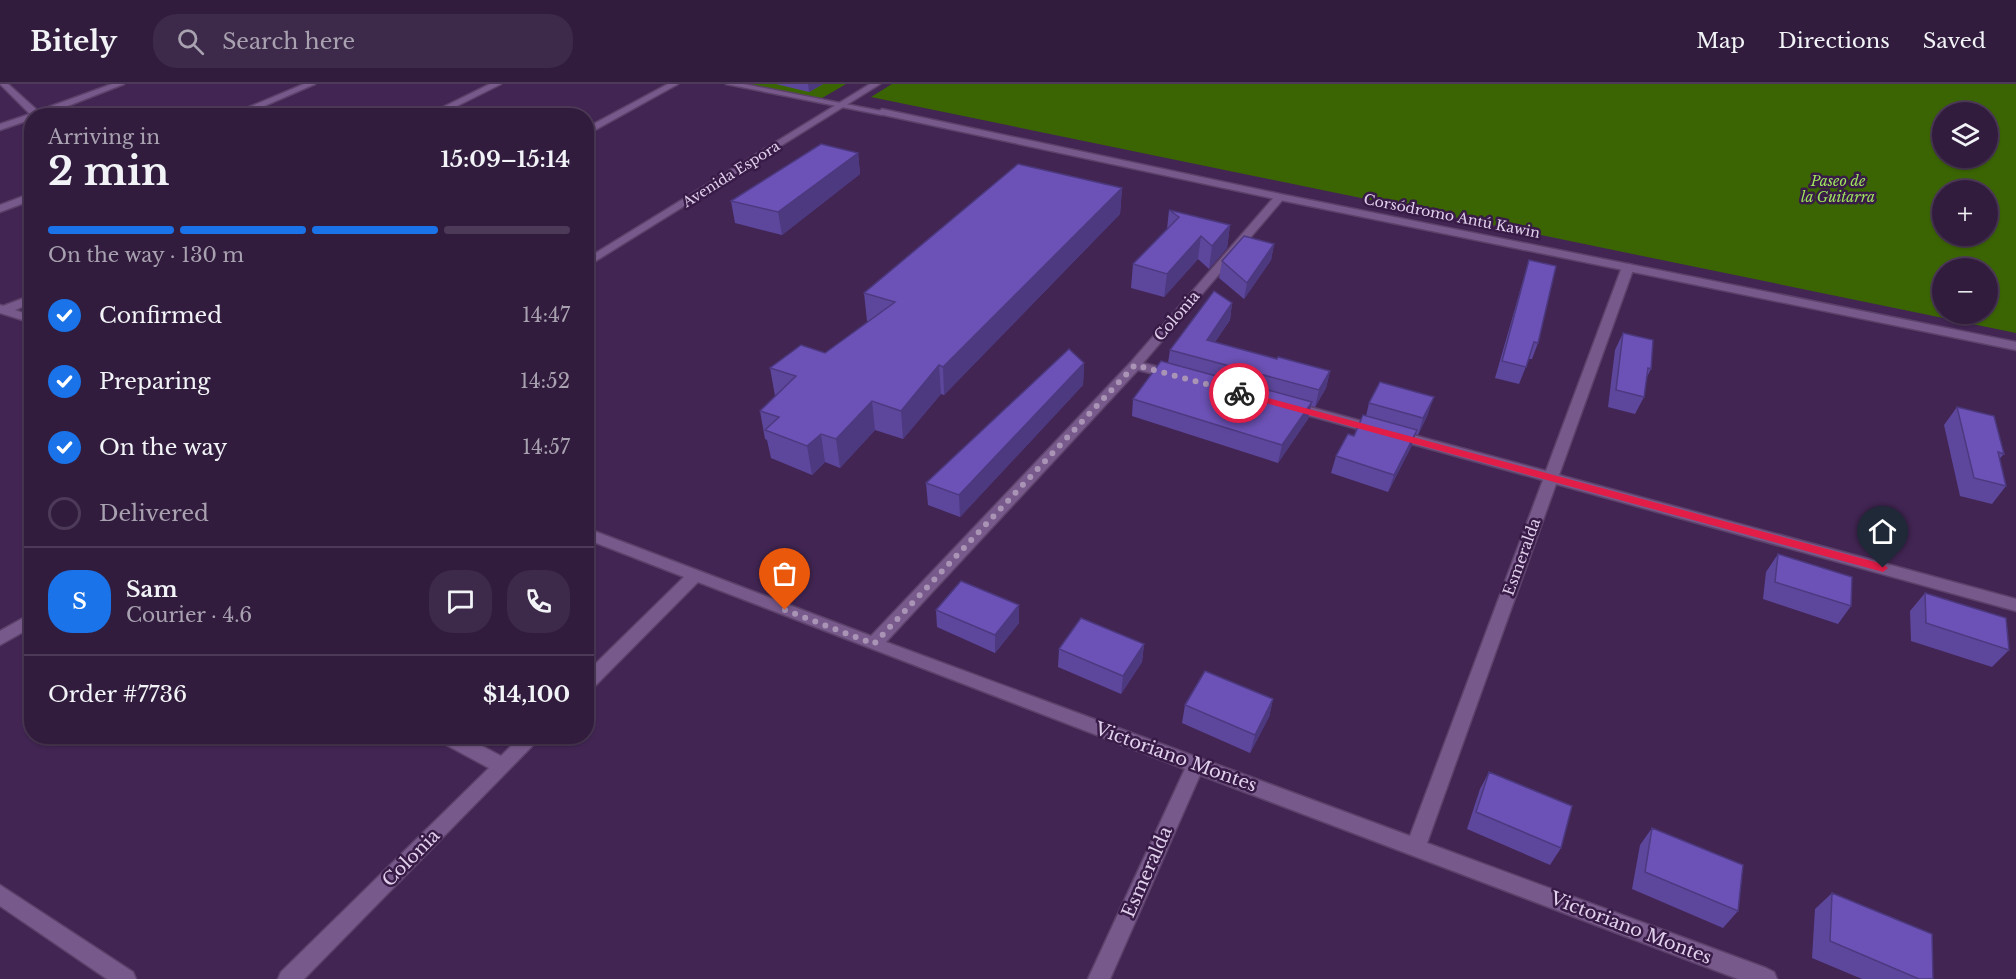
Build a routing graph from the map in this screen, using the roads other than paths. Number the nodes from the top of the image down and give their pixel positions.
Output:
1 (3, 84) edge
2 (120, 84) edge
3 (310, 84) edge
4 (496, 84) edge
5 (674, 84) edge
6 (730, 84) edge
7 (876, 84) edge
8 (843, 105) junction
9 (26, 108) edge
10 (53, 108) edge
11 (252, 108) edge
12 (446, 108) edge
13 (24, 118) edge
14 (0, 127) edge
15 (594, 128) edge
16 (1280, 196) junction
17 (24, 199) edge
18 (0, 209) edge
19 (594, 259) edge
20 (1628, 267) junction
21 (24, 301) edge
22 (2, 310) edge
23 (24, 317) edge
24 (2016, 346) edge
25 (1135, 365) junction
26 (1193, 380) edge
27 (1274, 402) edge
28 (1551, 477) junction
29 (594, 536) edge
30 (696, 575) junction
31 (2016, 604) edge
32 (24, 624) edge
33 (0, 639) edge
34 (874, 644) junction
35 (594, 676) edge
36 (460, 744) edge
37 (525, 744) edge
38 (1196, 764) junction
39 (503, 766) junction
40 (1416, 846) junction
41 (0, 894) edge
42 (125, 979) edge
43 (289, 979) edge
44 (1098, 979) edge
45 (1766, 979) edge

1 - 9 street
2 - 10 street
3 - 11 street
4 - 12 street
5 - 15 street
6 - 8 street, Corsódromo Antú Kawin
7 - 8 street, Avenida Espora
8 - 16 street, Corsódromo Antú Kawin
8 - 19 street, Avenida Espora
13 - 14 street
16 - 20 street, Corsódromo Antú Kawin
16 - 25 street, Colonia
17 - 18 street
20 - 24 street, Corsódromo Antú Kawin
20 - 28 street, Esmeralda
21 - 22 street
22 - 23 street
25 - 26 street
25 - 34 street, Colonia
27 - 28 street
28 - 31 street
28 - 40 street, Esmeralda
29 - 30 street, Victoriano Montes
30 - 34 street, Victoriano Montes
30 - 35 street
32 - 33 street
34 - 38 street, Victoriano Montes
36 - 39 street
37 - 39 street, Colonia
38 - 40 street, Victoriano Montes
38 - 44 street, Esmeralda
39 - 43 street, Colonia
40 - 45 street, Victoriano Montes
41 - 42 street

